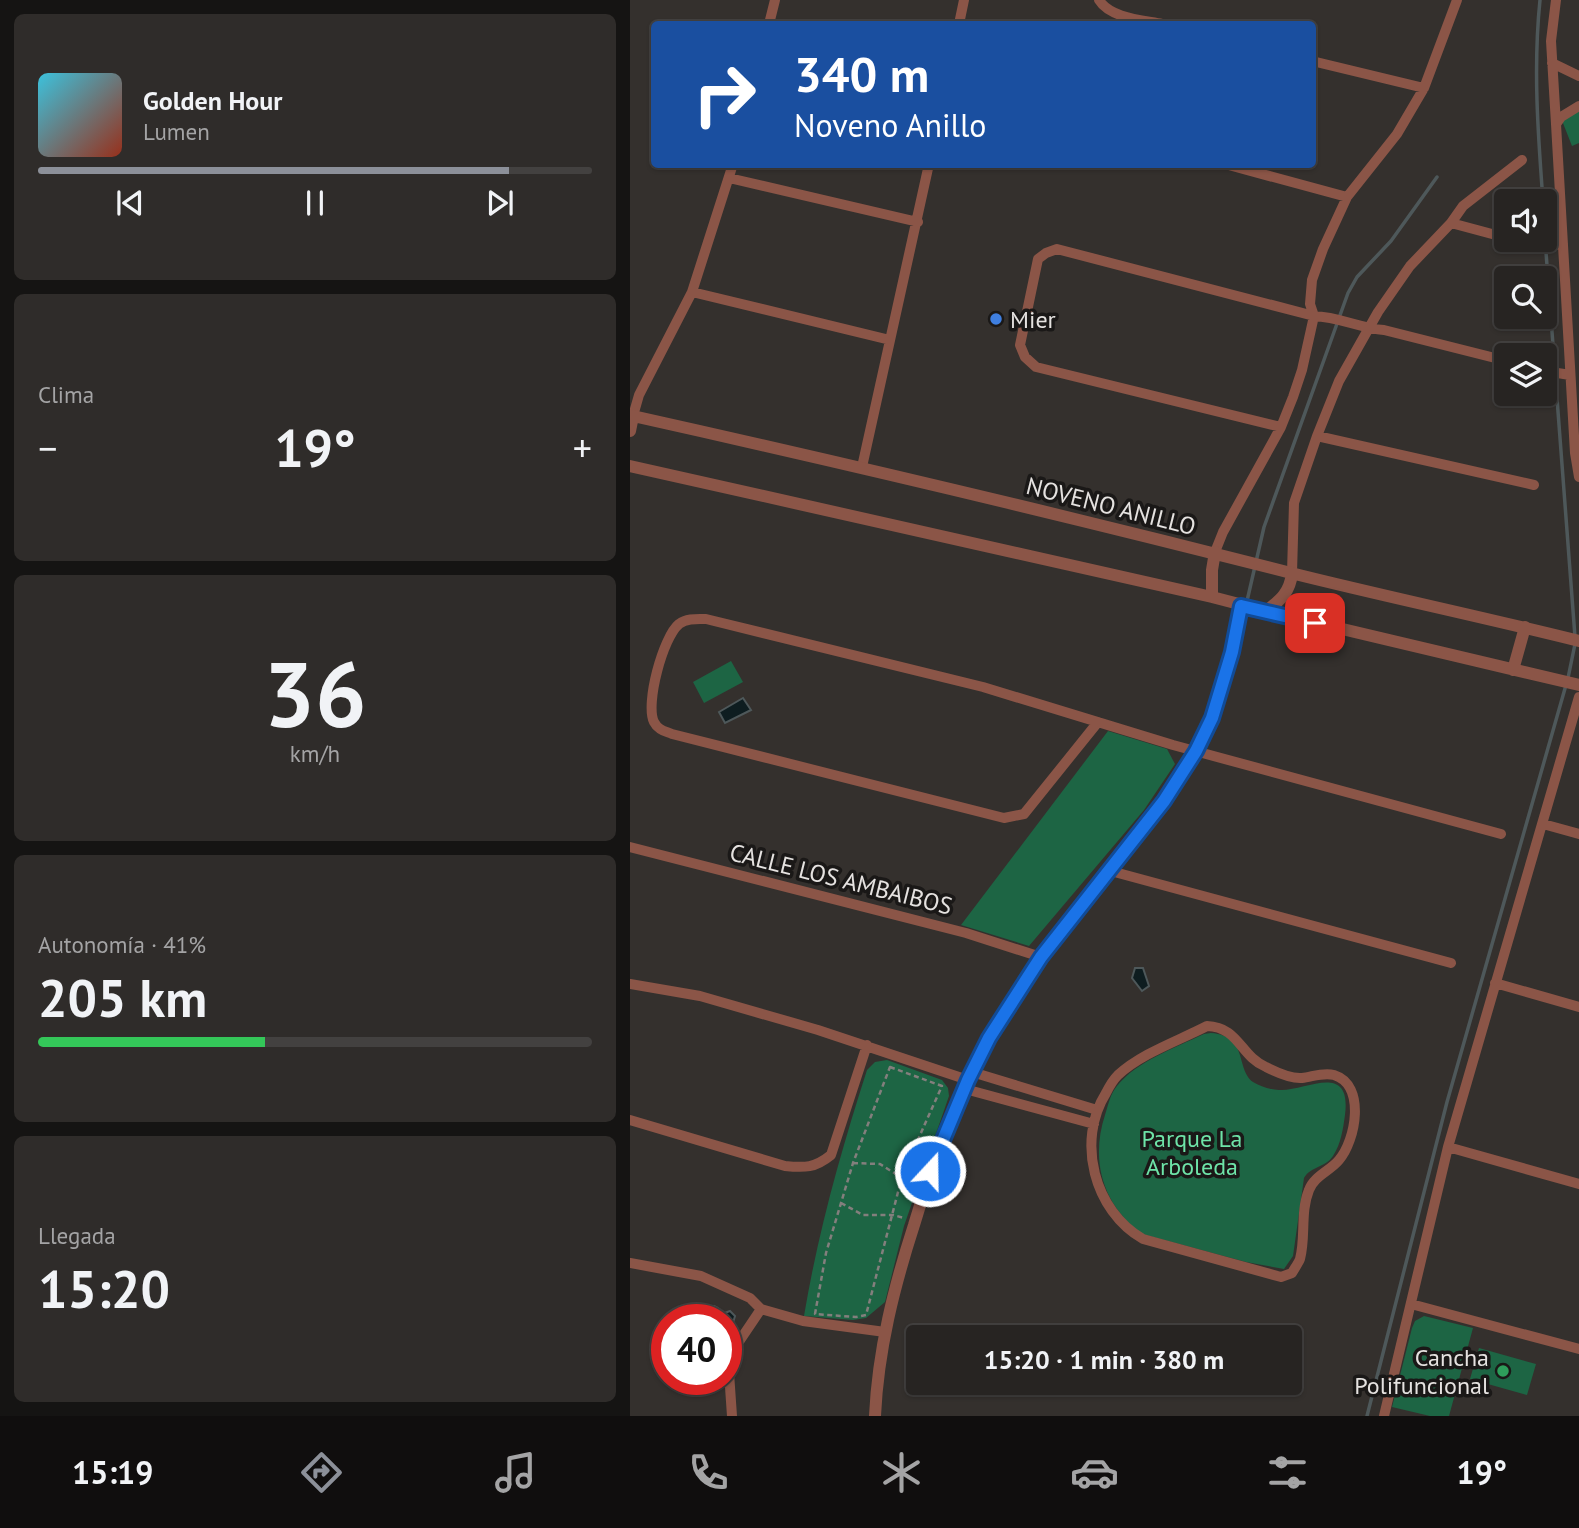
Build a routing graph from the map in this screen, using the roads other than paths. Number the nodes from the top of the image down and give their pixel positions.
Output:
1 (775, 0) edge
2 (964, 0) edge
3 (1099, 0) edge
4 (1457, 0) edge
5 (1556, 0) edge
6 (769, 21) edge
7 (960, 21) edge
8 (1150, 21) edge
9 (1316, 62) edge
10 (1552, 63) junction
11 (1579, 76) edge
12 (1424, 89) junction
13 (1579, 106) edge
14 (1556, 124) junction
15 (1522, 160) dead end
16 (732, 168) edge
17 (928, 168) edge
18 (1239, 168) edge
19 (729, 178) junction
20 (1347, 197) junction
21 (918, 222) junction
22 (1451, 223) junction
23 (1494, 234) edge
24 (1557, 244) edge
25 (1563, 244) junction
26 (692, 292) junction
27 (1314, 316) junction
28 (1369, 329) junction
29 (890, 340) junction
30 (1494, 358) edge
31 (1557, 373) edge
32 (1570, 375) junction
33 (631, 415) edge
34 (1281, 427) junction
35 (630, 432) edge
36 (1317, 436) junction
37 (630, 466) edge
38 (862, 467) junction
39 (1579, 477) edge
40 (1534, 485) dead end
41 (1215, 552) junction
42 (1292, 573) junction
43 (1212, 597) junction
44 (1241, 606) junction
45 (1266, 611) junction
46 (1525, 628) junction
47 (1573, 639) edge
48 (1513, 670) junction
49 (1570, 683) edge
50 (1579, 697) edge
51 (1098, 722) junction
52 (1196, 751) junction
53 (1543, 824) junction
54 (1501, 834) dead end
55 (1579, 834) edge
56 (630, 847) edge
57 (1107, 870) junction
58 (1041, 957) junction
59 (1451, 963) dead end
60 (1495, 983) junction
61 (630, 984) edge
62 (1579, 1007) edge
63 (867, 1045) junction
64 (968, 1081) junction
65 (1097, 1110) junction
66 (630, 1120) edge
67 (1094, 1124) junction
68 (1448, 1147) junction
69 (1579, 1184) edge
70 (630, 1263) edge
71 (1411, 1304) junction
72 (761, 1309) junction
73 (885, 1332) junction
74 (742, 1336) edge
75 (1579, 1349) edge
76 (730, 1395) edge
77 (732, 1416) edge
78 (875, 1416) edge
79 (1384, 1416) edge

1 - 6 street
2 - 7 street
3 - 8 street
4 - 12 street
5 - 10 street
9 - 12 street
10 - 11 street
10 - 14 street
12 - 20 street
13 - 14 street
14 - 25 street
15 - 22 street
16 - 19 street
17 - 21 street
18 - 20 street
19 - 21 street
19 - 26 street
20 - 27 street
21 - 29 street
22 - 23 street
22 - 28 street
24 - 25 street
25 - 32 street
26 - 29 street
26 - 33 street
27 - 28 street
27 - 34 street
27 - 34 street
28 - 30 street
28 - 36 street
29 - 38 street
31 - 32 street
32 - 39 street
33 - 35 street
33 - 38 street, NOVENO ANILLO
34 - 41 street
36 - 40 street
36 - 42 street
37 - 43 street
38 - 41 street, NOVENO ANILLO
41 - 42 street, NOVENO ANILLO
41 - 43 street
42 - 45 street
42 - 46 street, NOVENO ANILLO
43 - 44 street
44 - 45 street
44 - 52 street
45 - 48 street
46 - 47 street, NOVENO ANILLO
46 - 48 street
48 - 49 street
50 - 53 street
51 - 51 street
51 - 52 street
52 - 54 street
52 - 57 street
53 - 55 street
53 - 60 street
56 - 58 street, CALLE LOS AMBAIBOS
57 - 58 street
57 - 59 street
58 - 64 street
60 - 62 street
60 - 68 street
61 - 63 street
63 - 64 street
63 - 66 street
64 - 65 street
64 - 67 street
64 - 73 street
65 - 67 street
65 - 67 street
68 - 69 street
68 - 71 street
70 - 72 street
71 - 75 street
71 - 79 street
72 - 73 street
72 - 74 street
73 - 78 street
76 - 77 street

